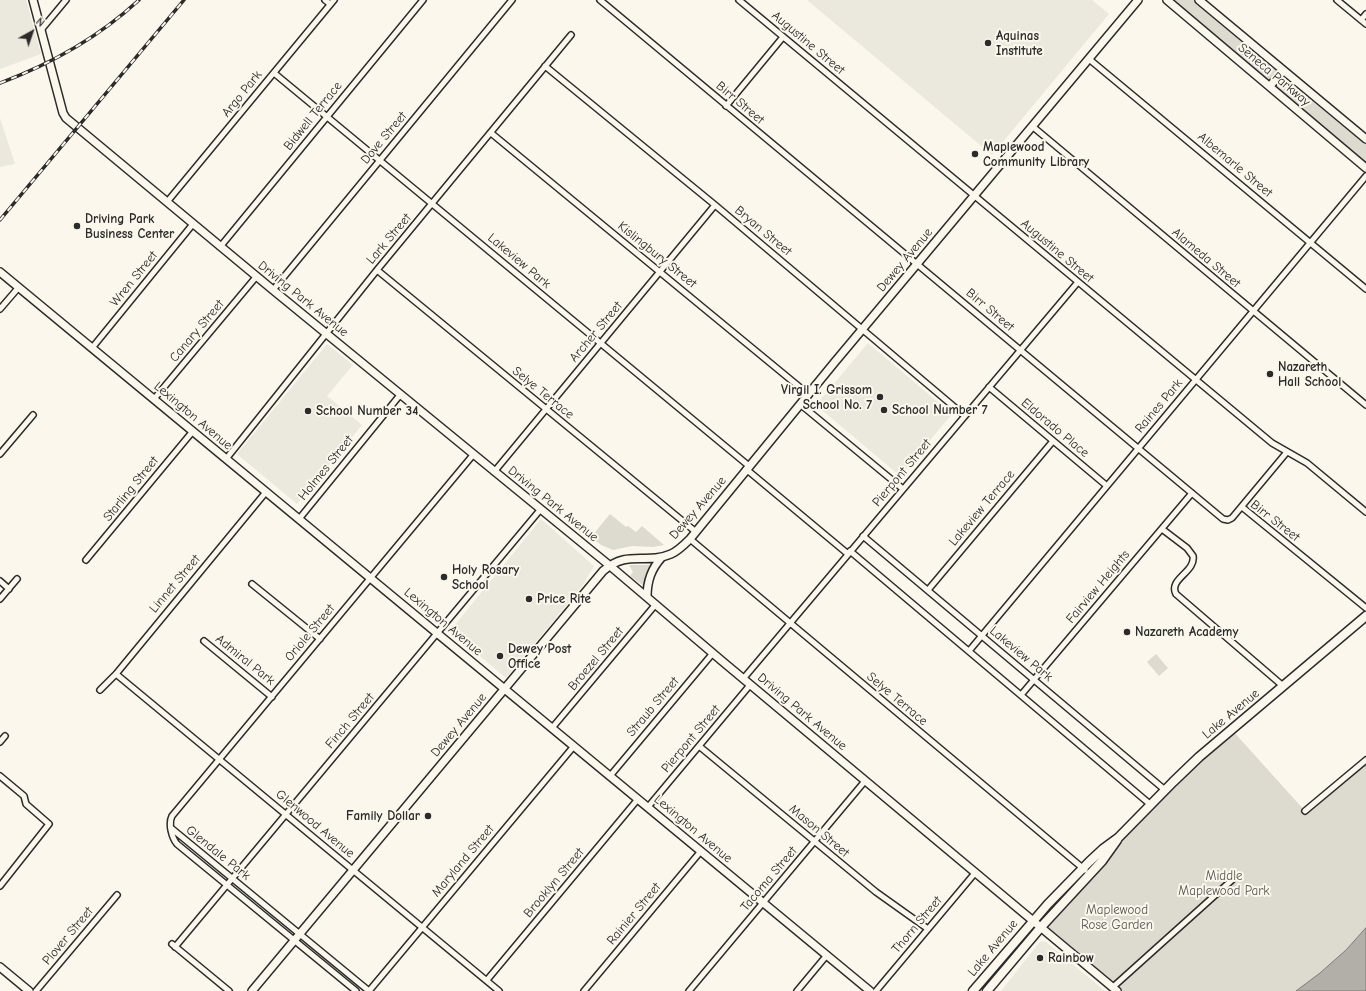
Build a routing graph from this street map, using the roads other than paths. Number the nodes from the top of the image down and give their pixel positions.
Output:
1 (33, 0) edge
2 (66, 0) edge
3 (326, 0) edge
4 (423, 0) edge
5 (512, 0) edge
6 (600, 0) edge
7 (739, 0) edge
8 (1138, 0) edge
9 (1167, 0) edge
10 (1199, 0) edge
11 (1337, 0) edge
12 (332, 2) edge
13 (1366, 14) edge
14 (1361, 20) junction
15 (1366, 24) edge
16 (41, 30) junction
17 (571, 35) dead end
18 (783, 37) junction
19 (1089, 59) junction
20 (545, 66) junction
21 (1283, 70) junction
22 (274, 73) junction
23 (1270, 86) junction
24 (726, 106) junction
25 (327, 117) junction
26 (1032, 126) junction
27 (491, 133) junction
28 (1366, 139) edge
29 (379, 160) junction
30 (1366, 168) edge
31 (1366, 176) edge
32 (974, 196) junction
33 (167, 202) junction
34 (432, 204) junction
35 (715, 205) junction
36 (193, 224) junction
37 (1310, 243) junction
38 (220, 247) junction
39 (917, 263) junction
40 (377, 270) junction
41 (0, 272) edge
42 (660, 272) junction
43 (256, 277) junction
44 (1078, 282) junction
45 (18, 287) junction
46 (1366, 289) edge
47 (273, 290) junction
48 (0, 309) edge
49 (1253, 312) junction
50 (863, 329) junction
51 (326, 334) junction
52 (601, 343) junction
53 (92, 348) junction
54 (1020, 350) junction
55 (1196, 380) junction
56 (989, 387) junction
57 (808, 394) junction
58 (400, 395) junction
59 (154, 399) junction
60 (800, 404) junction
61 (1366, 405) edge
62 (546, 410) junction
63 (33, 415) dead end
64 (965, 416) junction
65 (193, 431) junction
66 (1053, 441) junction
67 (1138, 448) junction
68 (1287, 452) junction
69 (0, 454) edge
70 (473, 454) junction
71 (226, 459) junction
72 (748, 467) junction
73 (494, 472) junction
74 (1107, 486) junction
75 (903, 489) junction
76 (266, 492) junction
77 (1192, 493) junction
78 (1242, 507) junction
79 (540, 510) junction
80 (1366, 512) edge
81 (299, 519) junction
82 (1162, 529) junction
83 (696, 532) junction
84 (863, 536) junction
85 (690, 539) junction
86 (849, 553) junction
87 (662, 557) junction
88 (86, 560) dead end
89 (609, 565) junction
90 (371, 578) junction
91 (17, 579) dead end
92 (0, 581) edge
93 (252, 584) dead end
94 (9, 589) junction
95 (928, 590) junction
96 (647, 597) junction
97 (0, 599) edge
98 (656, 604) junction
99 (1366, 608) edge
100 (1366, 616) edge
101 (790, 623) junction
102 (438, 634) junction
103 (982, 636) junction
104 (320, 639) junction
105 (204, 641) dead end
106 (969, 651) junction
107 (713, 653) junction
108 (116, 674) junction
109 (743, 679) junction
110 (1034, 680) junction
111 (750, 685) junction
112 (1283, 686) junction
113 (505, 689) junction
114 (100, 690) dead end
115 (1021, 695) junction
116 (272, 697) junction
117 (552, 728) junction
118 (5, 736) dead end
119 (0, 742) edge
120 (574, 746) junction
121 (699, 746) junction
122 (220, 760) junction
123 (1366, 760) edge
124 (0, 776) edge
125 (610, 776) junction
126 (865, 781) junction
127 (1165, 790) junction
128 (638, 799) junction
129 (1151, 805) junction
130 (648, 807) junction
131 (1305, 811) dead end
132 (286, 815) junction
133 (171, 828) junction
134 (1118, 838) junction
135 (814, 842) junction
136 (701, 851) junction
137 (1082, 868) junction
138 (353, 870) junction
139 (975, 873) junction
140 (1090, 875) junction
141 (232, 879) junction
142 (1232, 880) dead end
143 (227, 885) junction
144 (0, 886) edge
145 (117, 895) dead end
146 (763, 903) junction
147 (1032, 921) junction
148 (422, 927) junction
149 (1041, 927) junction
150 (928, 929) junction
151 (299, 934) junction
152 (294, 940) junction
153 (827, 955) junction
154 (0, 967) edge
155 (487, 980) junction
156 (1115, 989) edge
157 (29, 991) edge
158 (36, 991) edge
159 (229, 991) edge
160 (252, 991) edge
161 (356, 991) edge
162 (369, 991) edge
163 (500, 991) edge
164 (584, 991) edge
165 (689, 991) edge
166 (797, 991) edge
167 (870, 991) edge
168 (876, 991) edge
169 (973, 991) edge
170 (987, 991) edge

1 - 16 street, Driving Park Avenue
2 - 16 street
3 - 12 street
4 - 25 street, Bidwell Terrace
5 - 29 street, Dove Street
6 - 24 street, Birr Street
7 - 18 street, Augustine Street
8 - 19 street, Dewey Avenue
9 - 23 street, Seneca Parkway
10 - 21 street, Seneca Parkway
11 - 14 street
12 - 22 street, Argo Park
13 - 14 street
14 - 15 street
16 - 33 street, Driving Park Avenue
17 - 20 street, Lark Street
18 - 24 street
18 - 32 street, Augustine Street
19 - 26 street, Dewey Avenue
19 - 37 street, Albemarle Street
20 - 27 street, Lark Street
20 - 35 street, Bryan Street
21 - 23 street
21 - 28 street, Seneca Parkway
22 - 25 street, Lakeview Park
22 - 33 street, Argo Park
23 - 30 street, Seneca Parkway
24 - 39 street, Birr Street
25 - 29 street, Lakeview Park
25 - 38 street, Bidwell Terrace
26 - 32 street, Dewey Avenue
26 - 49 street, Alameda Street
27 - 34 street, Lark Street
27 - 42 street, Kislingbury Street
29 - 34 street, Lakeview Park
29 - 47 street, Dove Street
31 - 37 street, Raines Park
32 - 39 street, Dewey Avenue
32 - 44 street, Augustine Street
33 - 36 street, Driving Park Avenue
34 - 40 street, Lark Street
34 - 52 street, Lakeview Park
35 - 42 street, Archer Street
35 - 50 street, Bryan Street
36 - 38 street, Driving Park Avenue
36 - 53 street, Wren Street
37 - 46 street, Albemarle Street
37 - 49 street, Raines Park
38 - 43 street, Driving Park Avenue
39 - 50 street, Dewey Avenue
39 - 54 street, Birr Street
40 - 51 street, Lark Street
40 - 62 street, Selye Terrace
41 - 45 street, Lexington Avenue
42 - 52 street, Archer Street
42 - 57 street, Kislingbury Street
43 - 47 street, Driving Park Avenue
43 - 59 street, Canary Street
44 - 54 street, Pierpont Street
44 - 55 street, Augustine Street
45 - 48 street
45 - 53 street, Lexington Avenue
47 - 51 street, Driving Park Avenue
49 - 55 street, Raines Park
49 - 61 street, Alameda Street
50 - 57 street, Dewey Avenue
50 - 64 street, Bryan Street
51 - 58 street, Driving Park Avenue
51 - 71 street, Lark Street
52 - 62 street, Archer Street
52 - 72 street, Lakeview Park
53 - 59 street, Lexington Avenue
54 - 56 street, Pierpont Street
54 - 67 street, Birr Street
55 - 67 street, Raines Park
55 - 68 street, Augustine Street
56 - 64 street, Pierpont Street
56 - 66 street, Eldorado Place
57 - 60 street, Dewey Avenue
58 - 70 street, Driving Park Avenue
58 - 81 street, Holmes Street
59 - 65 street, Lexington Avenue
60 - 72 street, Dewey Avenue
60 - 75 street
62 - 73 street, Archer Street
62 - 83 street, Selye Terrace
63 - 69 street
64 - 75 street, Pierpont Street
65 - 71 street, Lexington Avenue
65 - 88 street, Starling Street
66 - 74 street, Eldorado Place
66 - 95 street, Lakeview Terrace
67 - 74 street, Raines Park
67 - 77 street, Birr Street
68 - 78 street
68 - 80 street, Augustine Street
70 - 73 street, Driving Park Avenue
70 - 90 street, Oriole Street
71 - 76 street, Lexington Avenue
72 - 83 street, Dewey Avenue
72 - 86 street, Lakeview Park
73 - 79 street, Driving Park Avenue
74 - 103 street, Raines Park
75 - 84 street, Pierpont Street
76 - 81 street, Lexington Avenue
76 - 108 street, Linnet Street
77 - 78 street, Birr Street
77 - 82 street, Fairview Heights
78 - 99 street, Birr Street
79 - 89 street, Driving Park Avenue
79 - 102 street, Finch Street
81 - 90 street, Lexington Avenue
82 - 110 street, Fairview Heights
82 - 112 street
83 - 85 street, Dewey Avenue
84 - 86 street, Pierpont Street
84 - 95 street, Lakeview Park
85 - 87 street, Dewey Avenue
85 - 101 street, Selye Terrace
86 - 101 street, Pierpont Street
86 - 106 street, Lakeview Park
87 - 89 street, Dewey Avenue
87 - 96 street
89 - 96 street, Driving Park Avenue
89 - 113 street, Dewey Avenue
90 - 102 street, Lexington Avenue
90 - 104 street, Oriole Street
91 - 94 street
92 - 94 street
93 - 104 street
94 - 97 street
95 - 103 street, Lakeview Park
96 - 98 street, Driving Park Avenue
98 - 107 street, Driving Park Avenue
98 - 117 street, Broezel Street
100 - 112 main road, Lake Avenue
101 - 109 street, Pierpont Street
101 - 137 street, Selye Terrace
102 - 113 street, Lexington Avenue
102 - 132 street, Finch Street
103 - 106 street, Raines Park
103 - 110 street, Lakeview Park
104 - 116 street, Oriole Street
105 - 116 street, Admiral Park
106 - 115 street, Lakeview Park
107 - 109 street, Driving Park Avenue
107 - 125 street, Straub Street
108 - 114 street, Linnet Street
108 - 122 street, Glenwood Avenue
109 - 111 street, Driving Park Avenue
110 - 115 street, Fairview Heights
110 - 127 street, Lakeview Park
111 - 121 street, Pierpont Street
111 - 126 street, Driving Park Avenue
112 - 127 main road, Lake Avenue
113 - 117 street, Lexington Avenue
113 - 138 street, Dewey Avenue
115 - 129 street, Lakeview Park
116 - 122 street, Oriole Street
117 - 120 street, Lexington Avenue
118 - 119 street
120 - 125 street, Lexington Avenue
120 - 148 street, Maryland Street
121 - 130 street, Pierpont Street
121 - 135 street, Mason Street
122 - 132 street, Glenwood Avenue
122 - 133 street, Oriole Street
123 - 131 street
124 - 144 street
125 - 128 street, Lexington Avenue
126 - 135 street, Tacoma Street
126 - 139 street, Driving Park Avenue
127 - 129 main road, Lake Avenue
128 - 130 street, Lexington Avenue
128 - 155 street, Brooklyn Street
129 - 134 main road, Lake Avenue
130 - 136 street, Lexington Avenue
132 - 138 street, Glenwood Avenue
132 - 141 street, Finch Street
133 - 141 street, Glendale Park
133 - 143 street, Glendale Park
134 - 137 main road, Lake Avenue
134 - 140 main road, Lake Avenue
135 - 146 street, Tacoma Street
135 - 150 street, Mason Street
136 - 146 street, Lexington Avenue
136 - 164 street, Rainier Street
137 - 140 street, Selye Terrace
137 - 147 main road, Lake Avenue
138 - 148 street, Glenwood Avenue
138 - 151 street, Dewey Avenue
139 - 147 street, Driving Park Avenue
139 - 150 street, Thorn Street
140 - 149 main road, Lake Avenue
141 - 143 street, Finch Street
141 - 151 street, Glendale Park
142 - 156 street
143 - 152 street, Glendale Park
143 - 159 street, Finch Street
145 - 158 street, Plover Street
146 - 153 street, Lexington Avenue
146 - 165 street, Tacoma Street
147 - 149 street, Driving Park Avenue
147 - 169 main road, Lake Avenue
148 - 155 street, Glenwood Avenue
148 - 162 street, Maryland Street
149 - 156 street, Driving Park Avenue
149 - 170 main road, Lake Avenue
150 - 168 street, Thorn Street
151 - 152 street, Dewey Avenue
151 - 162 street, Glendale Park
152 - 160 street, Dewey Avenue
152 - 161 street, Glendale Park
153 - 166 street
153 - 167 street, Lexington Avenue
154 - 157 street
155 - 163 street, Glenwood Avenue

